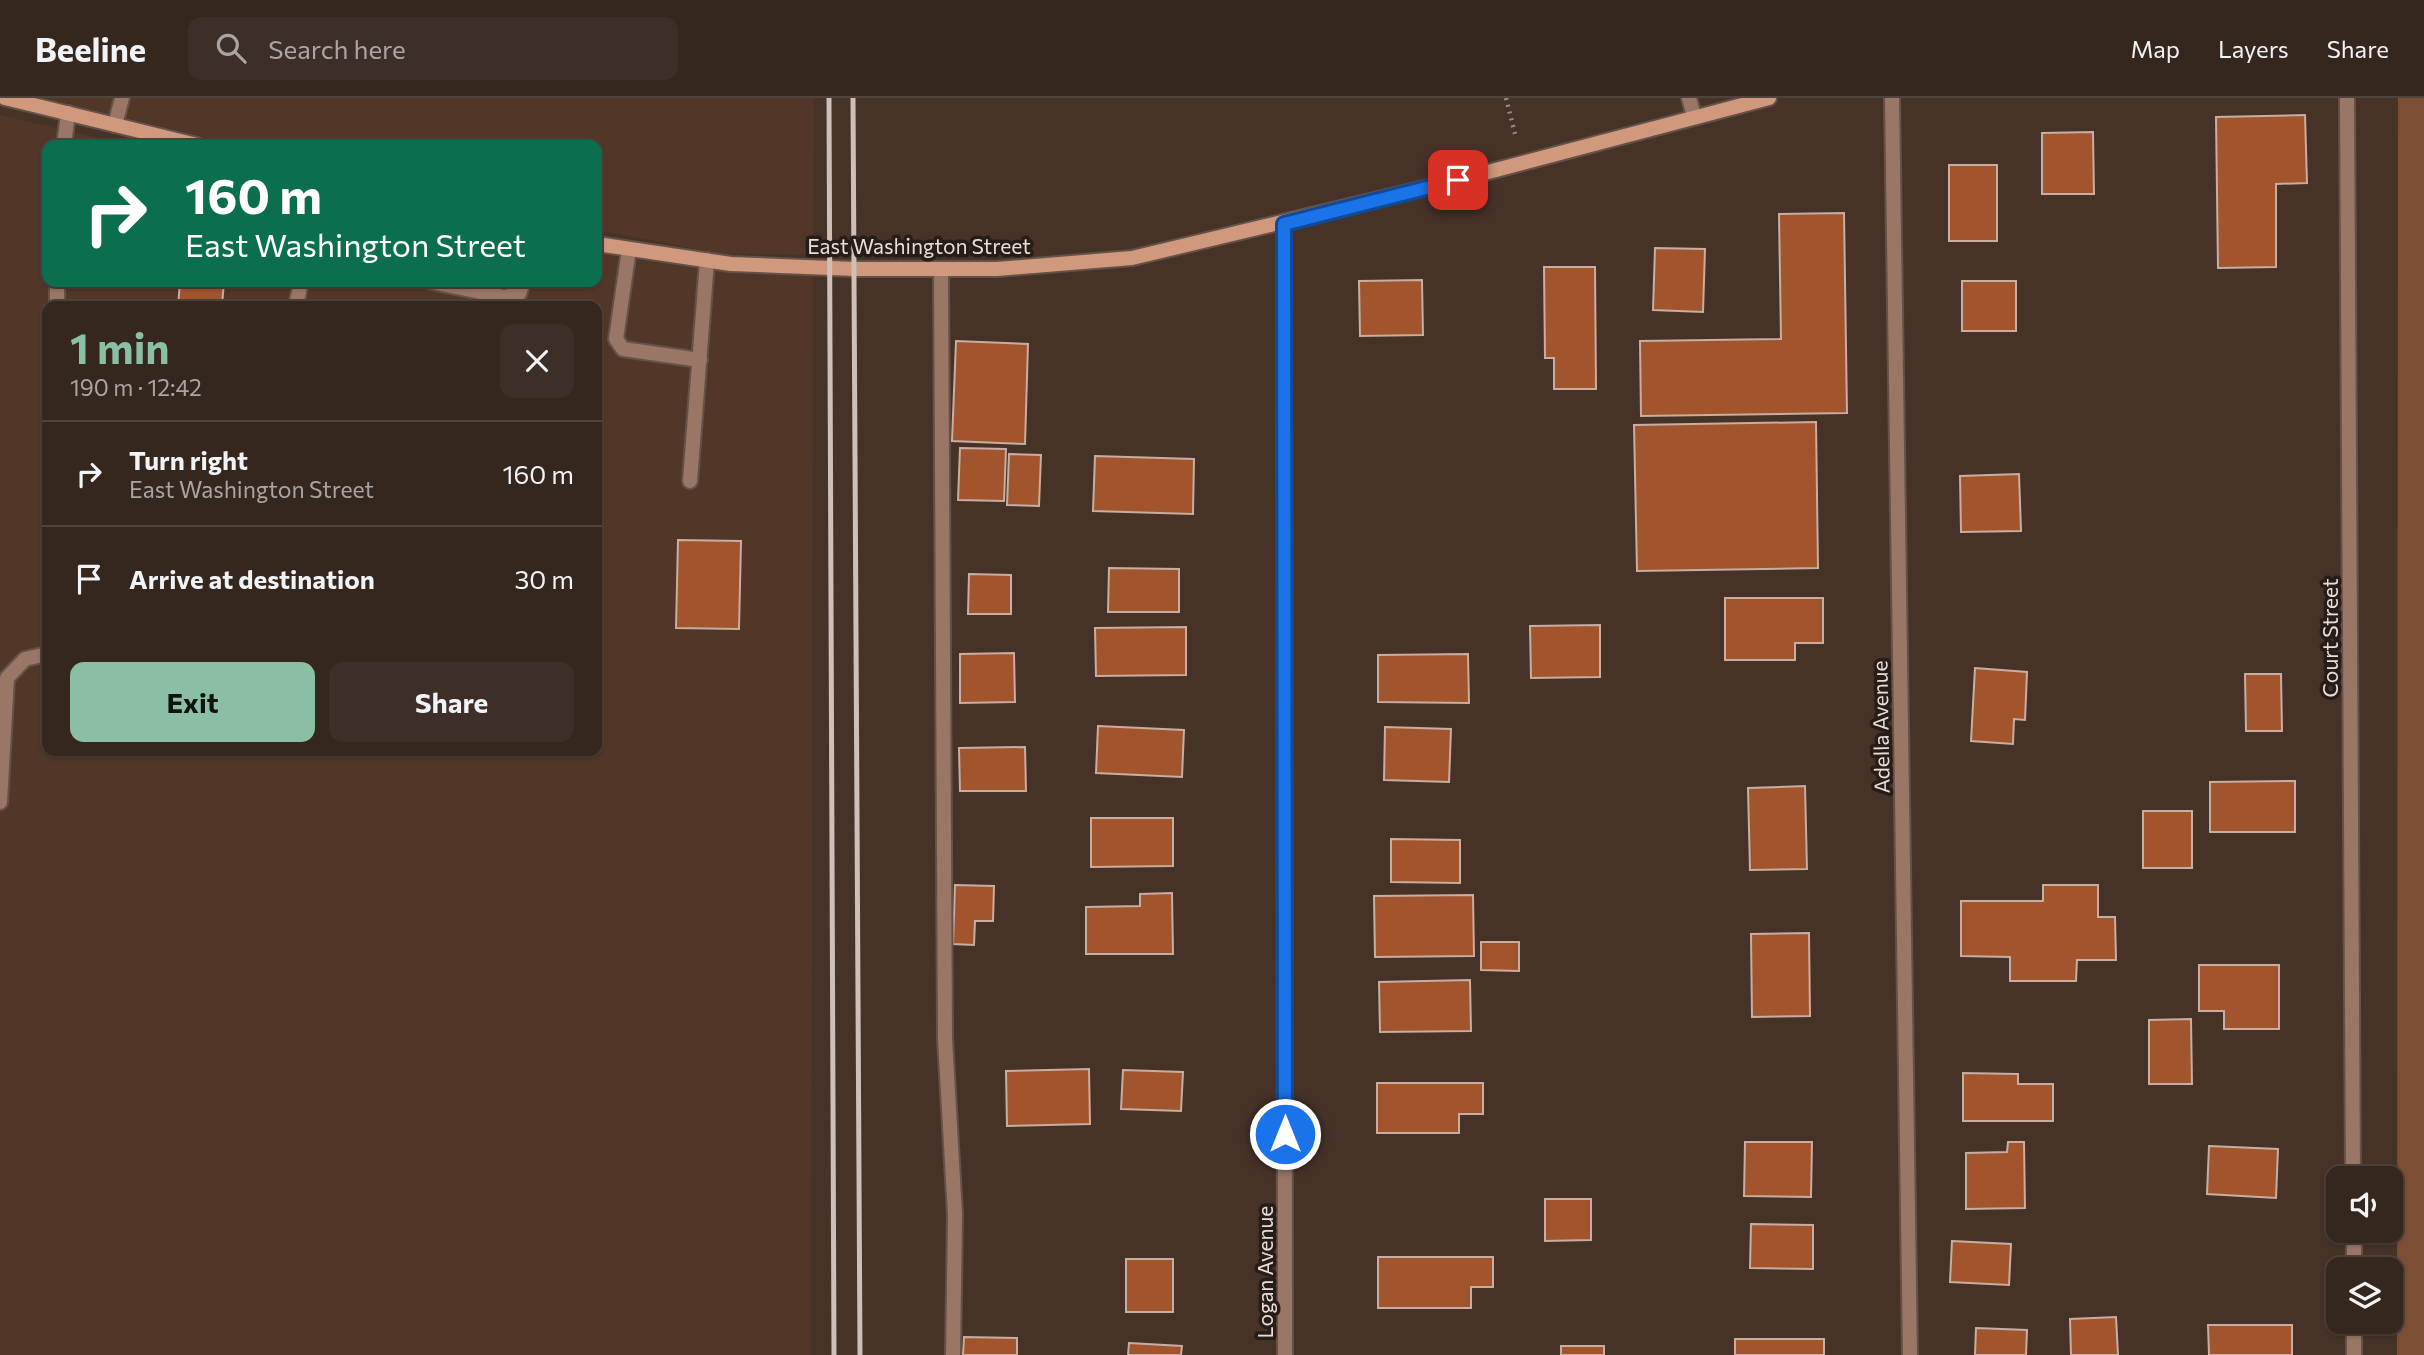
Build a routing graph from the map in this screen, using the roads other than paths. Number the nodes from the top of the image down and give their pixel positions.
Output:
1 (5, 98) edge
2 (122, 98) edge
3 (1689, 98) edge
4 (1769, 98) edge
5 (1892, 98) edge
6 (2347, 98) edge
7 (68, 113) junction
8 (1694, 116) junction
9 (115, 125) junction
10 (65, 140) edge
11 (176, 140) edge
12 (1284, 224) junction
13 (602, 245) edge
14 (629, 248) junction
15 (707, 260) junction
16 (941, 270) junction
17 (456, 287) edge
18 (521, 287) edge
19 (700, 360) junction
20 (690, 481) dead end
21 (42, 655) edge
22 (0, 802) edge
23 (2353, 1166) edge
24 (2354, 1334) edge
25 (953, 1355) edge
26 (1285, 1355) edge
27 (1910, 1355) edge
28 (2354, 1355) edge

1 - 7 street
2 - 9 street
3 - 8 street
4 - 8 street, East Washington Street
5 - 27 street, Adella Avenue
6 - 23 street, Court Street
7 - 9 street
7 - 10 street
8 - 12 street, East Washington Street
9 - 11 street
12 - 16 street, East Washington Street
12 - 26 street, Logan Avenue
13 - 14 street, East Washington Street
14 - 15 street, East Washington Street
14 - 19 street
15 - 16 street, East Washington Street
15 - 19 street
16 - 25 street
17 - 18 street
19 - 20 street
21 - 22 street
24 - 28 street

